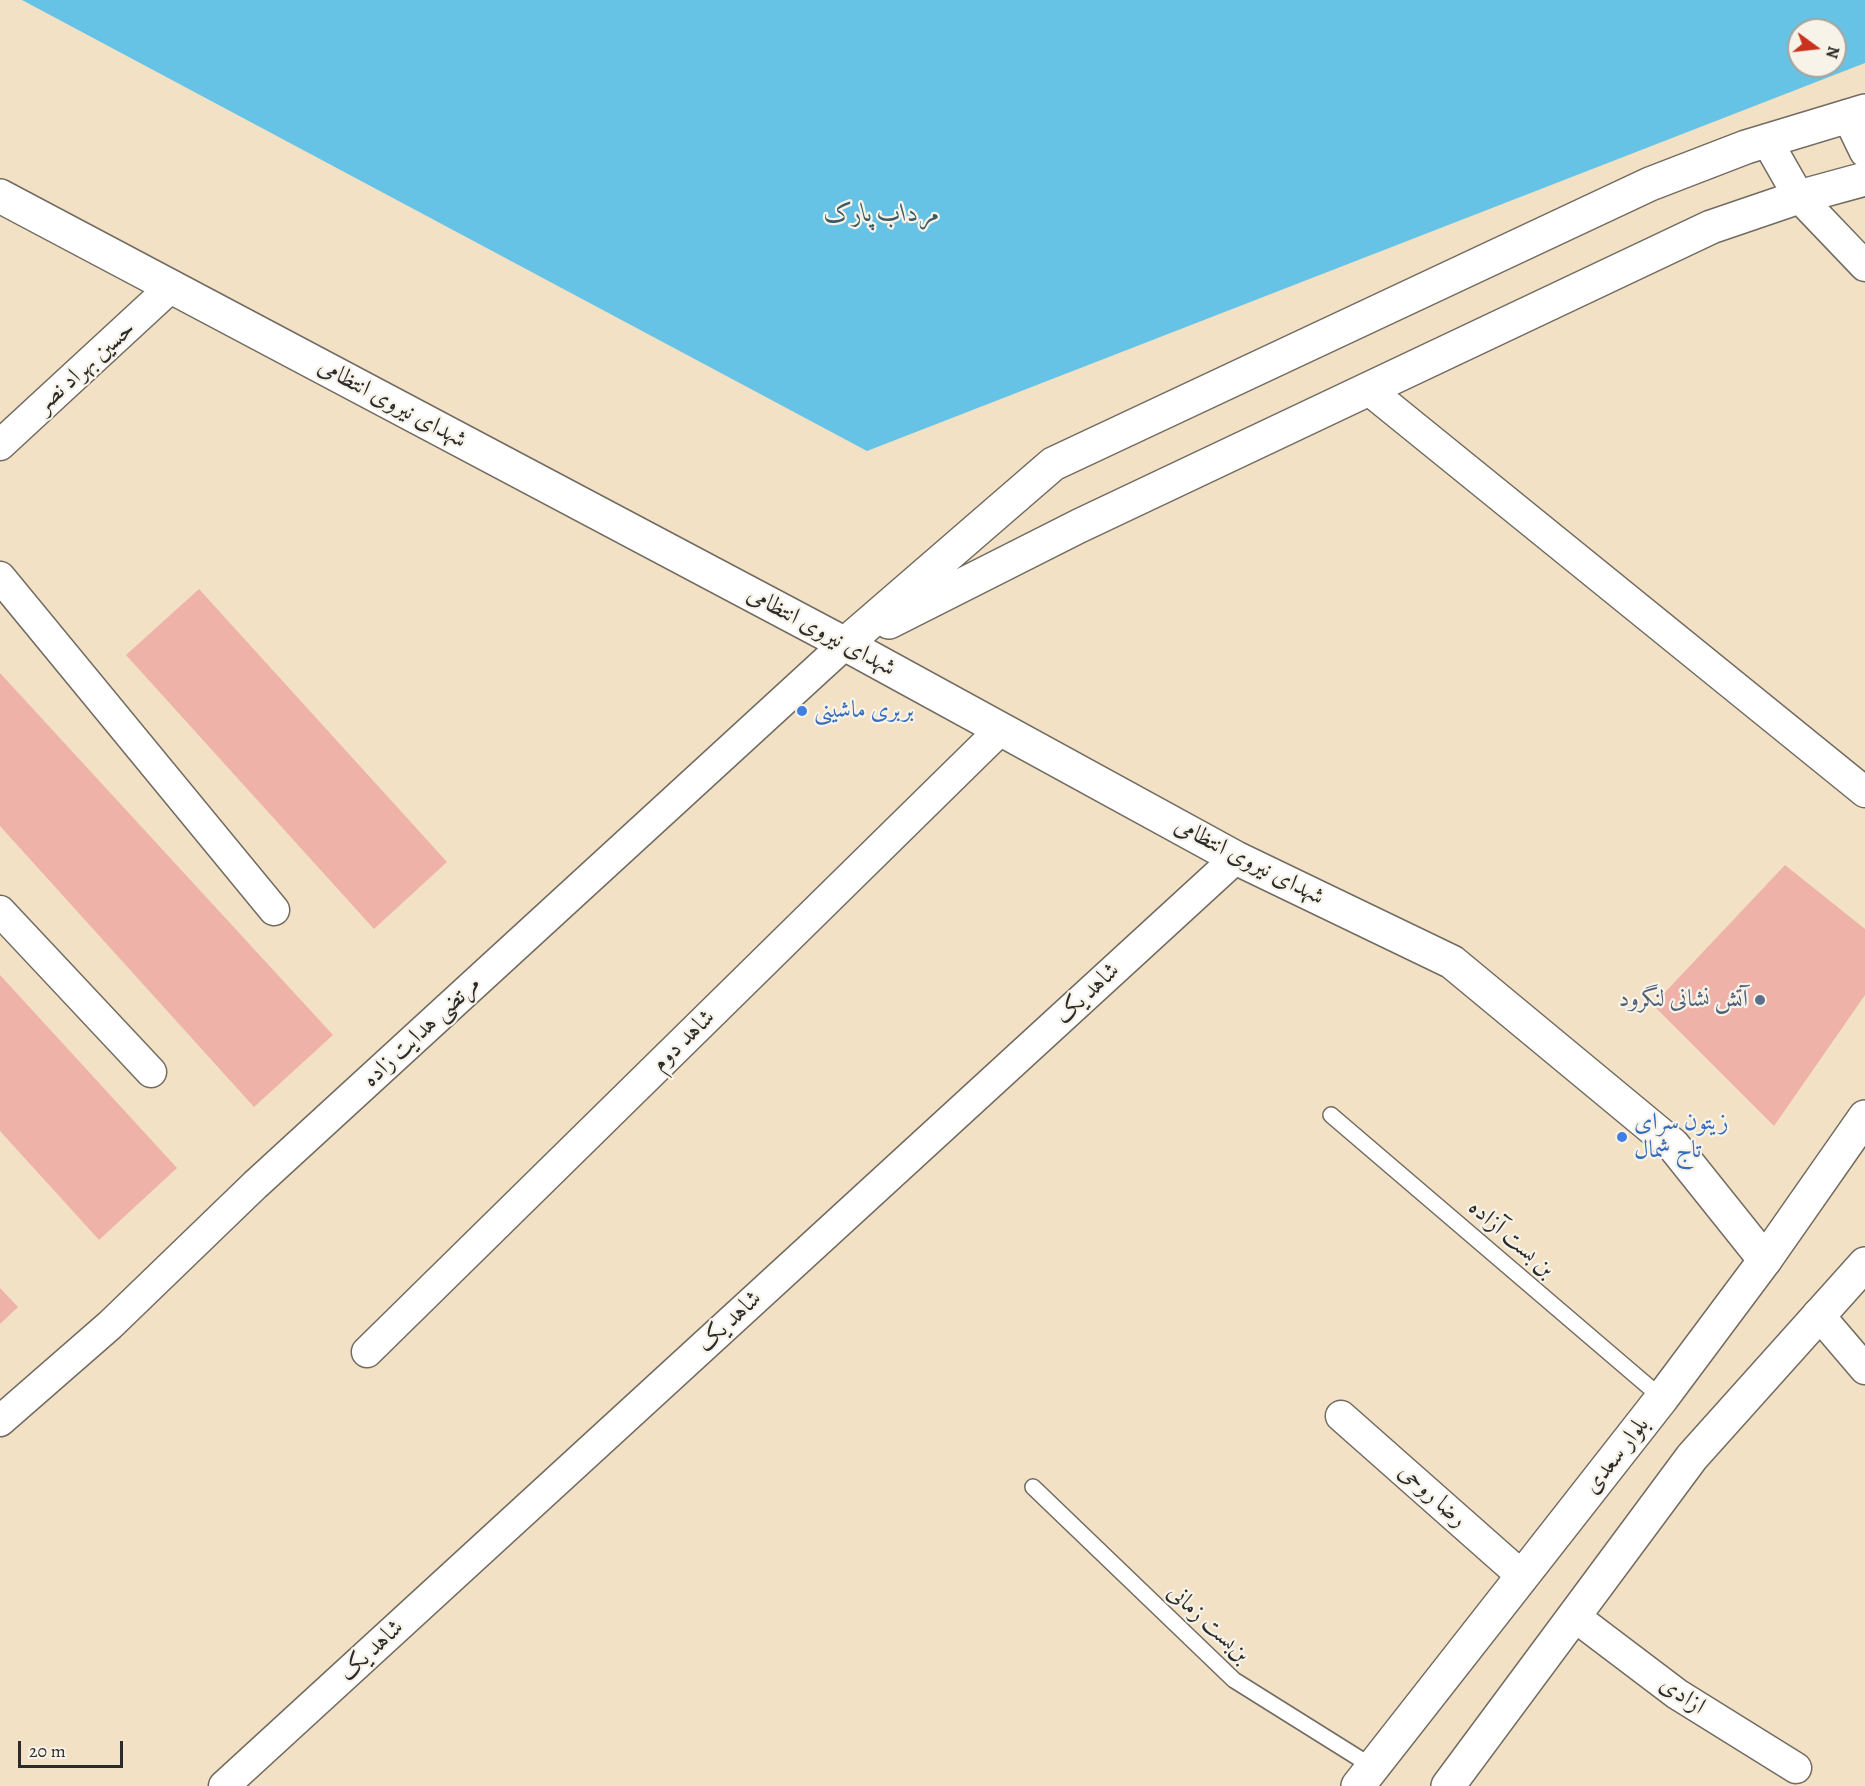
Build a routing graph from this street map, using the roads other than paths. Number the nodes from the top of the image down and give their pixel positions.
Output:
1 (1856, 113) edge
2 (1767, 141) junction
3 (1865, 152) edge
4 (1865, 180) edge
5 (0, 196) edge
6 (1799, 197) junction
7 (1865, 266) edge
8 (170, 288) junction
9 (1369, 390) junction
10 (0, 445) edge
11 (0, 577) edge
12 (844, 644) junction
13 (1000, 730) junction
14 (1865, 792) edge
15 (1236, 858) junction
16 (0, 910) edge
17 (274, 910) dead end
18 (151, 1072) dead end
19 (1331, 1115) dead end
20 (1865, 1117) edge
21 (1765, 1260) junction
22 (1865, 1264) edge
23 (1818, 1314) junction
24 (367, 1352) dead end
25 (1865, 1369) edge
26 (1662, 1398) junction
27 (1341, 1416) dead end
28 (0, 1421) edge
29 (1033, 1488) dead end
30 (1522, 1576) junction
31 (1574, 1616) junction
32 (1796, 1768) dead end
33 (1365, 1776) edge
34 (224, 1786) edge
35 (1448, 1786) edge

1 - 2 main road
1 - 3 street
2 - 6 street
2 - 12 main road
4 - 6 main road
5 - 8 main road, شهدای نیروی انتظامی
6 - 7 street
6 - 9 main road
8 - 10 street, حسین بهراد نصر
8 - 12 main road, شهدای نیروی انتظامی
9 - 12 main road
9 - 14 street
11 - 17 street
12 - 13 main road, شهدای نیروی انتظامی
12 - 28 street, مرتضی هدایت زاده
13 - 15 main road, شهدای نیروی انتظامی
13 - 24 street, شاهد دوم
15 - 21 main road, شهدای نیروی انتظامی
15 - 34 street, شاهد یک
16 - 18 street
19 - 26 lane, بن بست آزاده
20 - 21 main road, بلوار سعدی
21 - 26 main road, بلوار سعدی
22 - 23 main road
23 - 25 street
23 - 31 main road
26 - 30 main road, بلوار سعدی
27 - 30 street, رضا روحی
29 - 33 lane, بن‌بست زمانی
30 - 33 main road, بلوار سعدی
31 - 32 street, ازادی
31 - 35 main road

